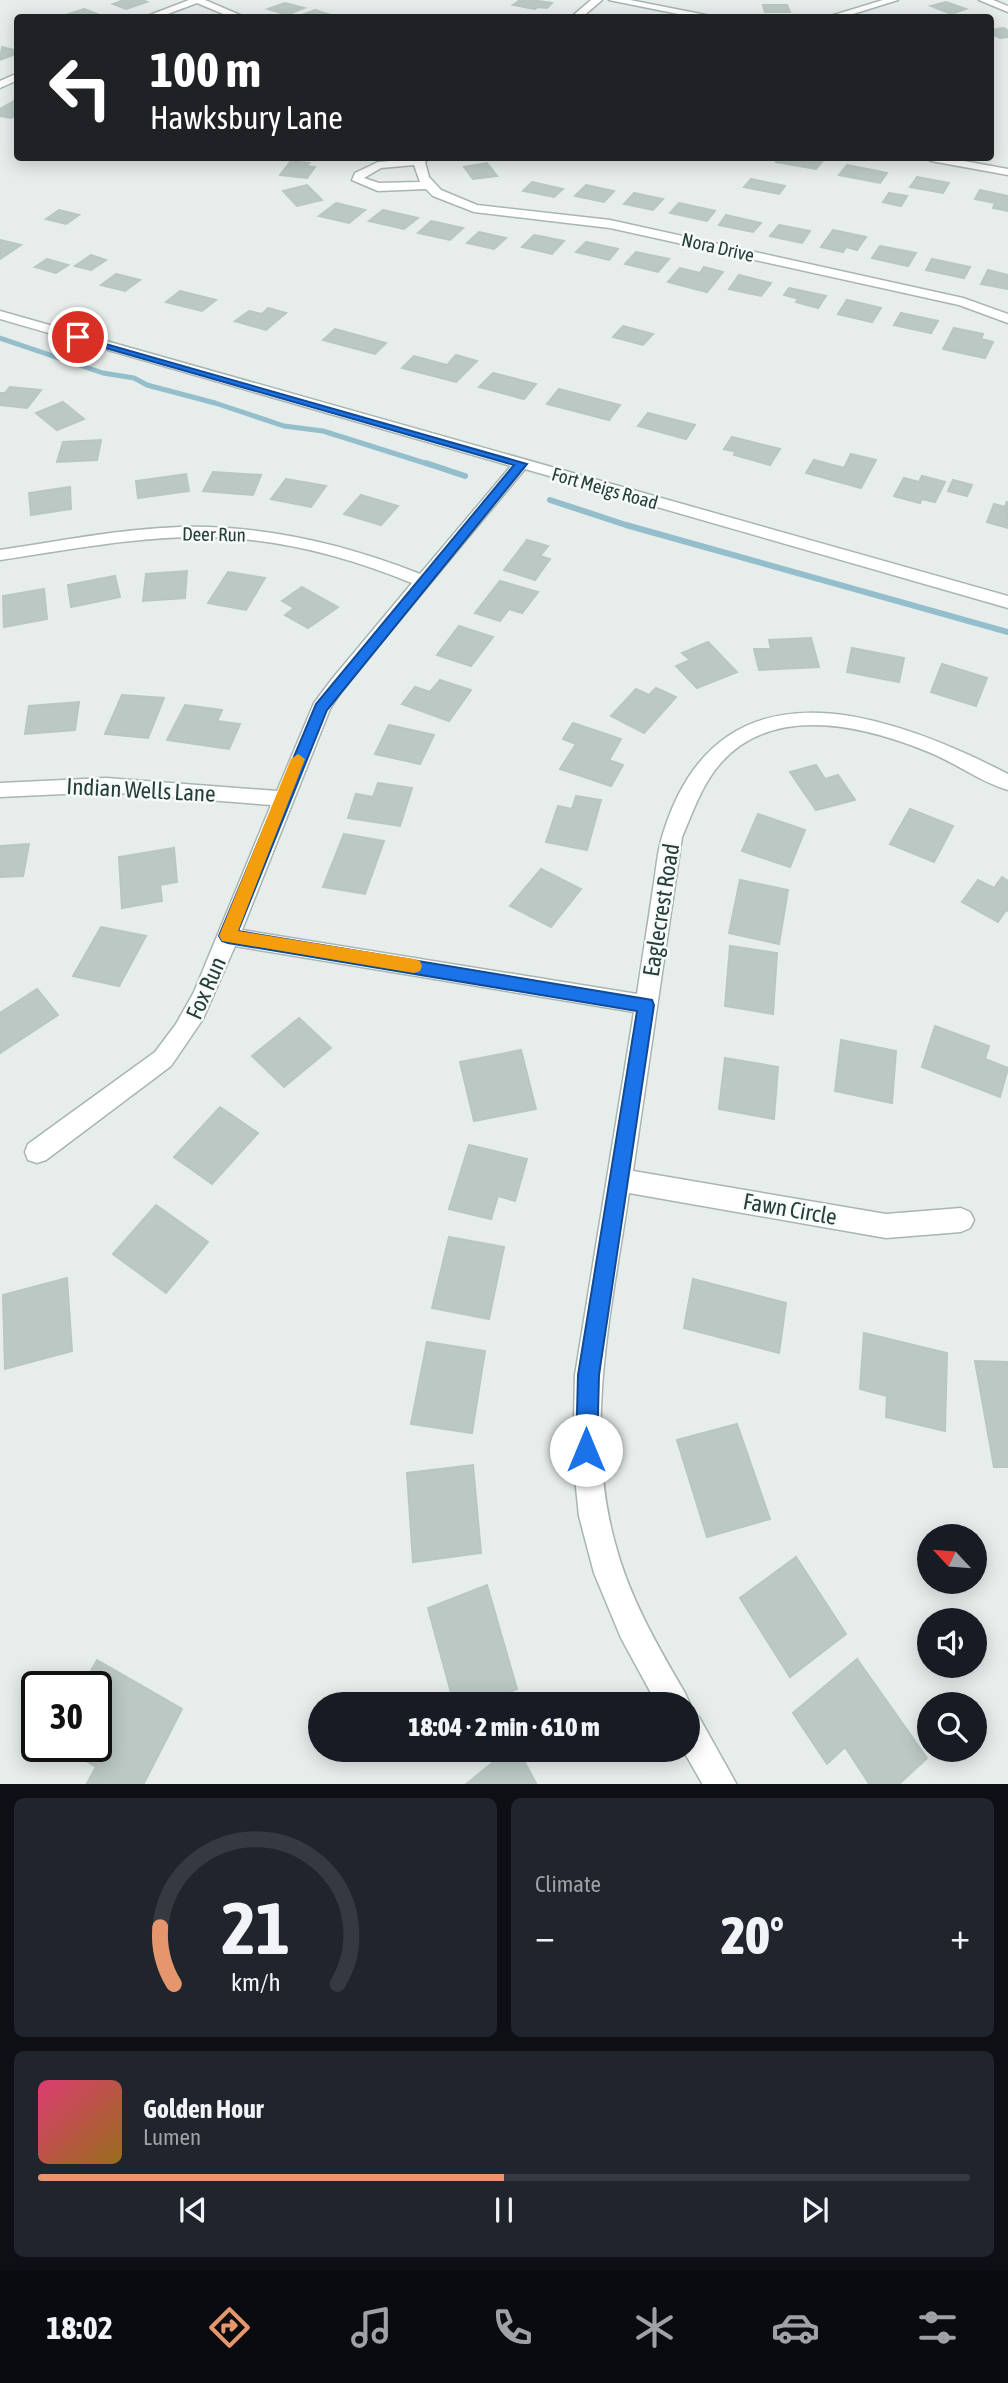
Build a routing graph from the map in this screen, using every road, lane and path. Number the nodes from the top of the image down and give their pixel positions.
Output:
1 (197, 0) edge
2 (597, 0) edge
3 (614, 0) edge
4 (984, 0) edge
5 (888, 1) edge
6 (1008, 9) edge
7 (157, 14) edge
8 (233, 14) edge
9 (579, 14) edge
10 (694, 14) edge
11 (842, 14) edge
12 (408, 161) edge
13 (421, 161) edge
14 (948, 161) edge
15 (1008, 172) edge
16 (429, 185) junction
17 (0, 315) edge
18 (1008, 318) edge
19 (521, 464) junction
20 (0, 555) edge
21 (423, 581) junction
22 (1008, 602) edge
23 (1008, 783) edge
24 (0, 790) edge
25 (282, 800) junction
26 (228, 936) junction
27 (646, 1005) junction
28 (37, 1152) dead end
29 (619, 1180) junction
30 (961, 1220) dead end
31 (668, 1692) edge
32 (700, 1748) edge
33 (721, 1784) edge

1 - 7 street
1 - 8 street
2 - 9 street
3 - 10 street
4 - 6 street
5 - 11 street
12 - 16 street
13 - 16 street
14 - 15 street
16 - 18 street, Nora Drive
17 - 19 street, Fort Meigs Road
19 - 21 street, Fox Run
19 - 22 street, Fort Meigs Road
20 - 21 street, Deer Run
21 - 25 street, Fox Run
23 - 27 street, Eaglecrest Road
24 - 25 street, Indian Wells Lane
25 - 26 street, Fox Run
26 - 27 street
26 - 28 street, Fox Run
27 - 29 street, Eaglecrest Road
29 - 30 street, Fawn Circle
29 - 31 street, Eaglecrest Road
32 - 33 street

